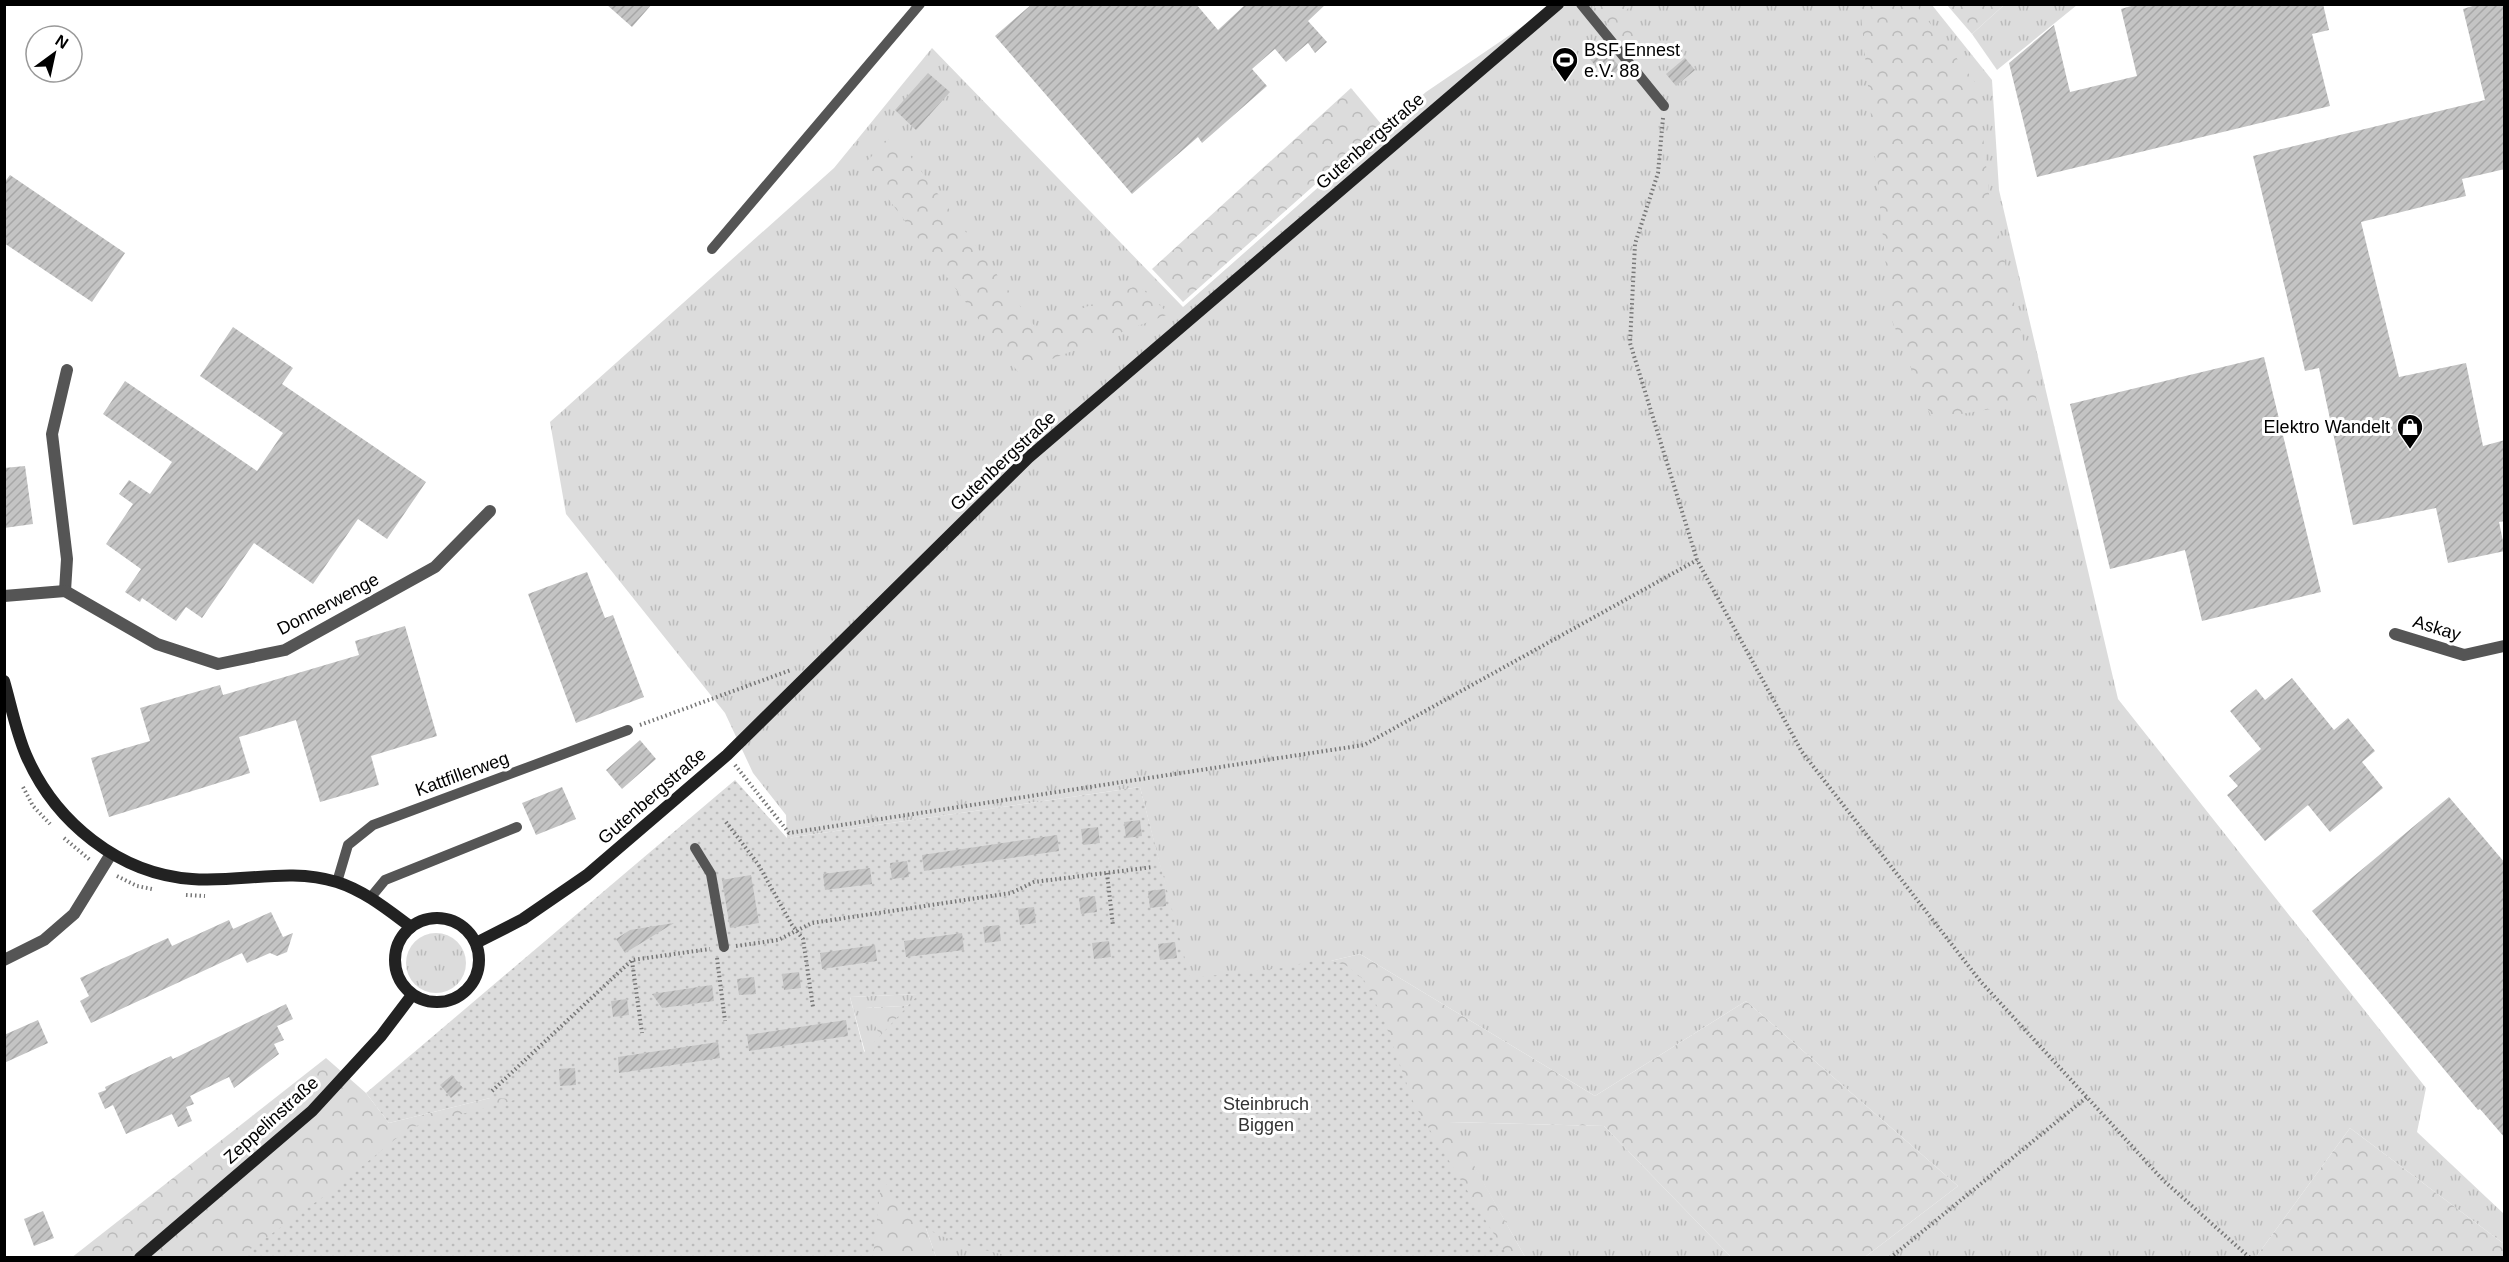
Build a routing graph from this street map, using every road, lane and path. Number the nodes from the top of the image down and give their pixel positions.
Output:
1 (920, 4) edge
2 (1558, 4) edge
3 (1581, 4) edge
4 (1664, 106) joint
5 (712, 249) dead end
6 (67, 370) dead end
7 (490, 511) dead end
8 (1697, 560) junction
9 (65, 591) junction
10 (4, 596) edge
11 (2395, 634) dead end
12 (2505, 646) edge
13 (813, 673) junction
14 (4, 681) edge
15 (628, 730) joint
16 (727, 755) junction
17 (726, 822) dead end
18 (517, 826) dead end
19 (695, 848) dead end
20 (111, 854) junction
21 (1154, 867) dead end
22 (1107, 873) junction
23 (337, 882) junction
24 (371, 897) junction
25 (1113, 926) dead end
26 (411, 927) junction
27 (799, 932) junction
28 (476, 943) junction
29 (724, 947) joint
30 (4, 960) edge
31 (632, 960) junction
32 (412, 995) junction
33 (813, 1007) dead end
34 (725, 1021) dead end
35 (642, 1033) dead end
36 (492, 1091) dead end
37 (2087, 1097) junction
38 (140, 1257) edge
39 (1890, 1257) edge
40 (2250, 1257) edge

1 - 5 lane
2 - 13 main road, Gutenbergstraße
3 - 4 lane
4 - 8 path
6 - 9 street
7 - 9 street, Donnerwenge
8 - 16 path
8 - 37 path
9 - 10 street
11 - 12 street, Askay
13 - 15 path
13 - 16 main road, Gutenbergstraße
14 - 20 main road
15 - 23 lane, Kattfillerweg
16 - 28 main road, Gutenbergstraße
17 - 27 path
18 - 24 lane
19 - 29 lane
20 - 23 main road
20 - 30 street
21 - 22 path
22 - 25 path
22 - 27 path
23 - 24 main road
24 - 26 main road
26 - 28 main road
26 - 32 main road
27 - 29 path
27 - 33 path
28 - 32 main road
31 - 34 path
31 - 35 path
31 - 36 path
32 - 38 main road, Zeppelinstraße
37 - 39 path
37 - 40 path

